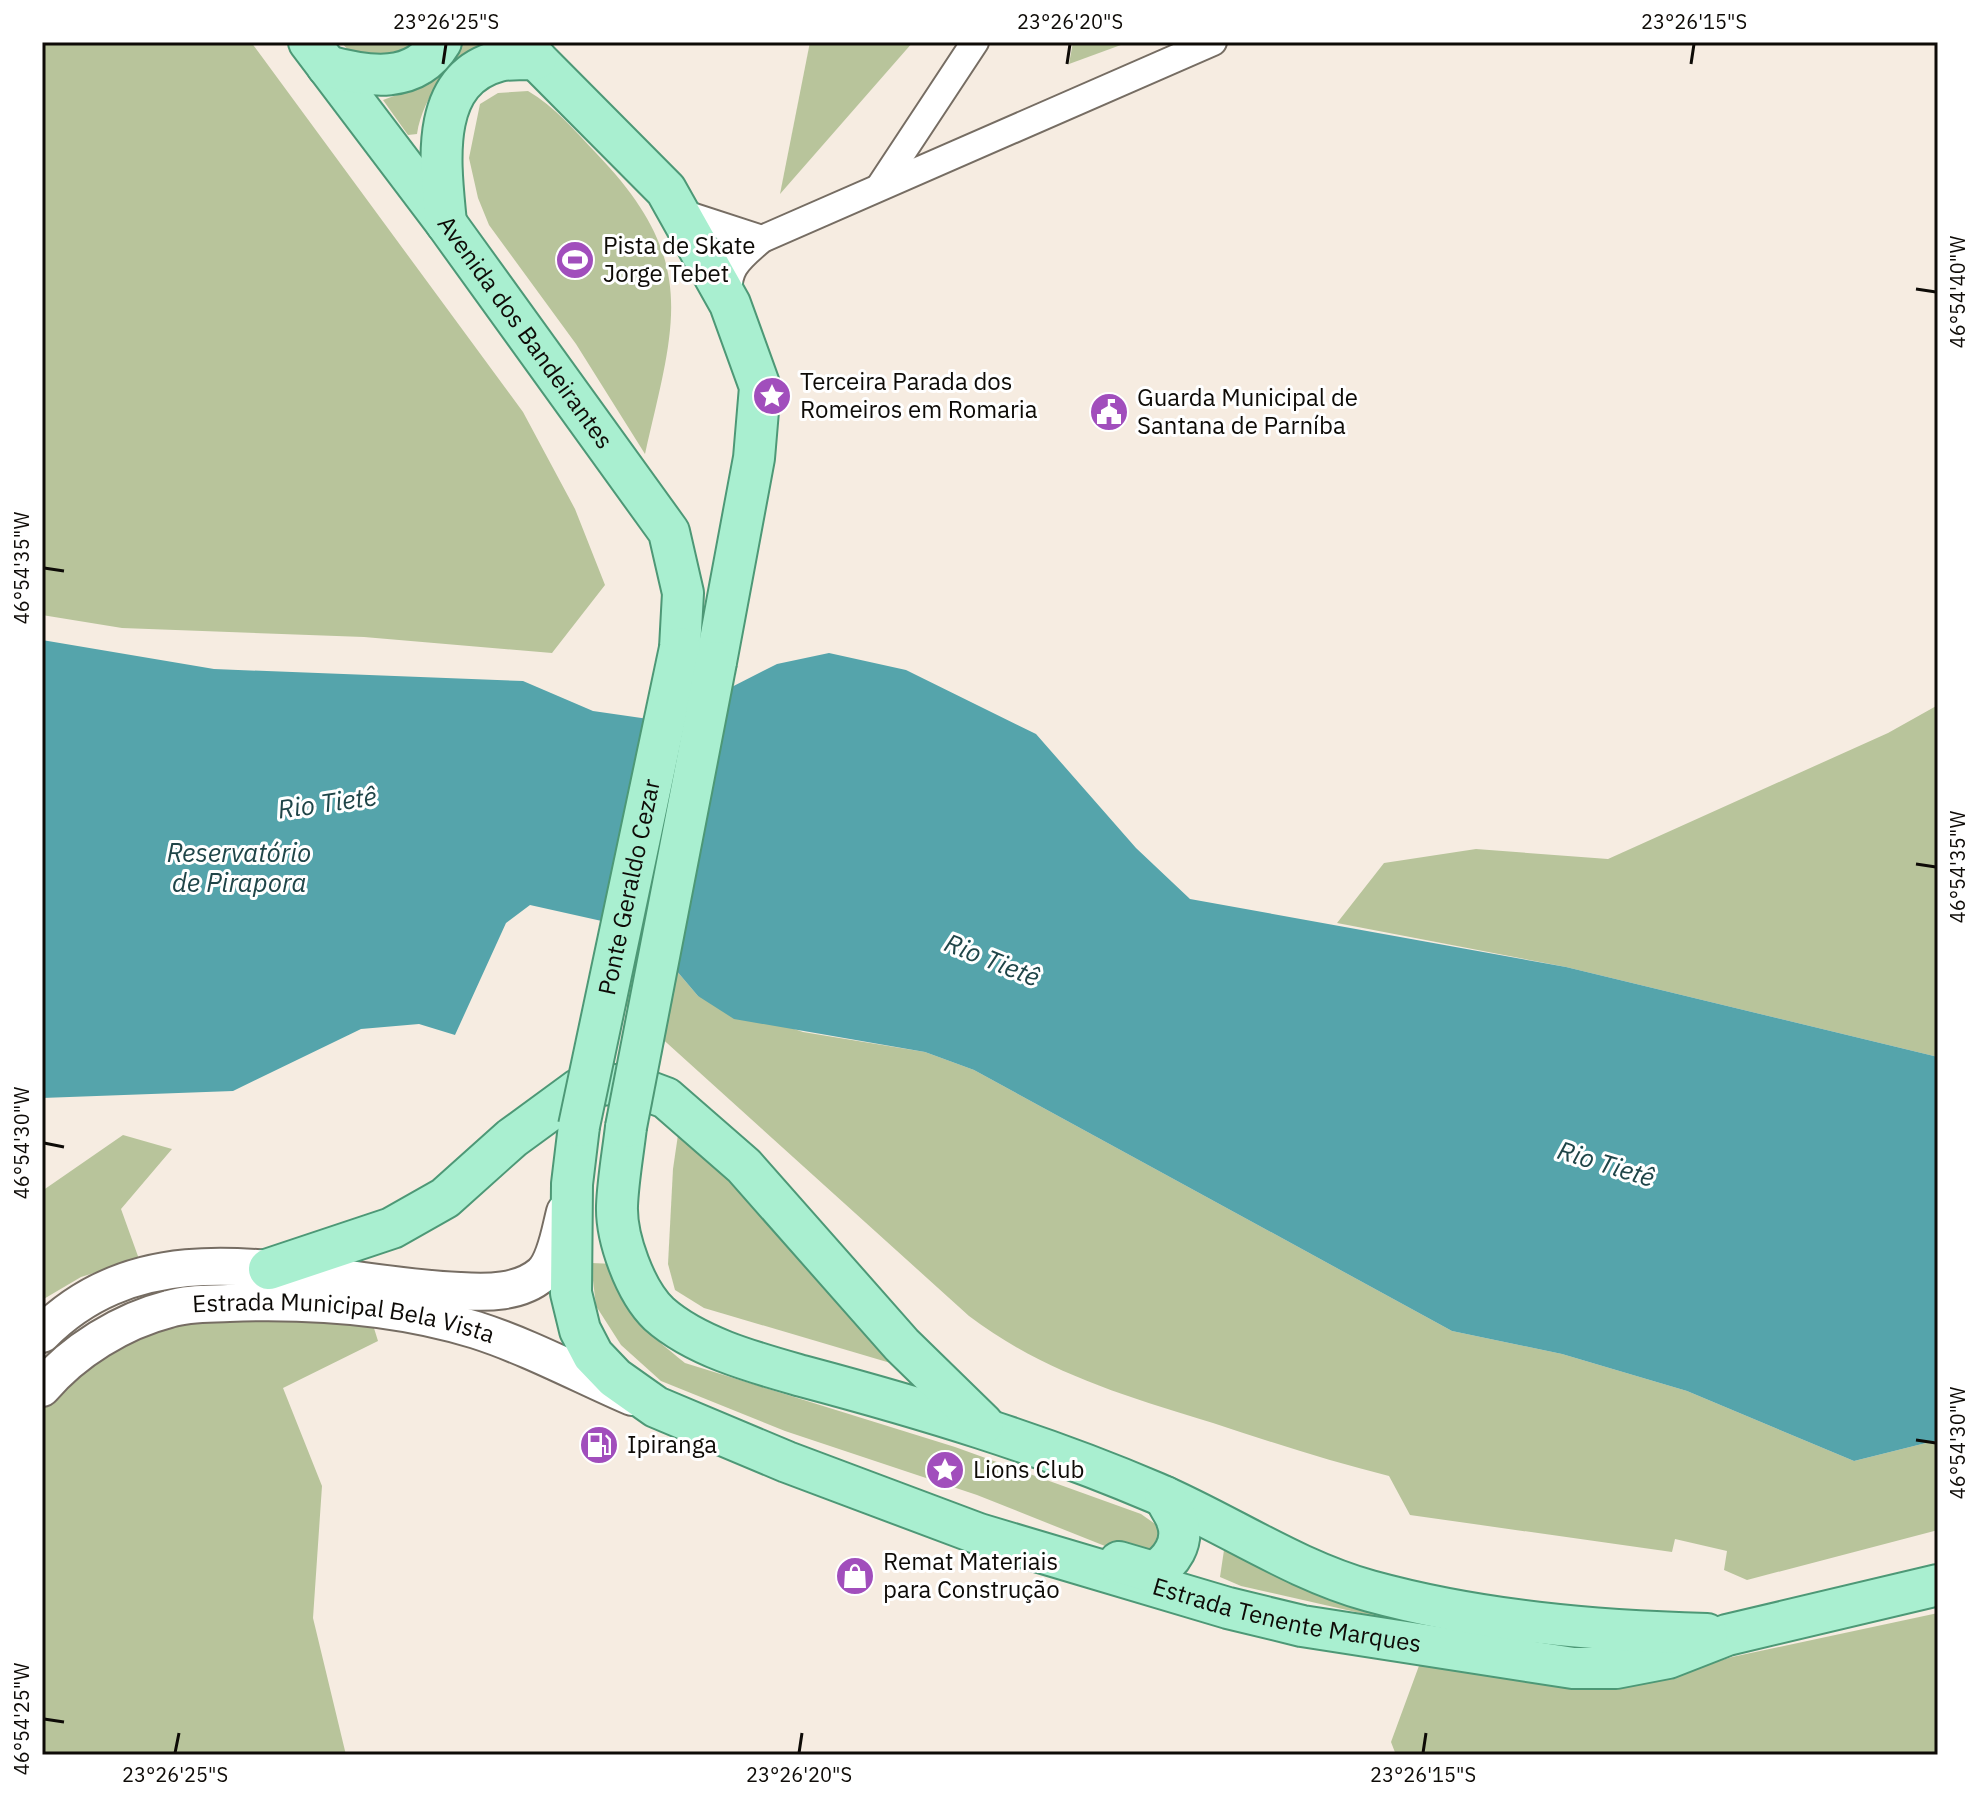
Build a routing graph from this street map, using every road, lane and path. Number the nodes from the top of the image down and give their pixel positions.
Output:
1 (441, 42) edge
2 (975, 42) edge
3 (1213, 42) edge
4 (528, 51) edge
5 (318, 54) edge
6 (880, 186) junction
7 (679, 212) junction
8 (446, 223) junction
9 (762, 239) junction
10 (730, 304) junction
11 (698, 655) junction
12 (572, 1184) junction
13 (269, 1269) junction
14 (42, 1334) edge
15 (42, 1388) edge
16 (656, 1407) junction
17 (992, 1432) junction
18 (1165, 1497) junction
19 (979, 1534) junction
20 (1938, 1585) edge
21 (1727, 1635) junction

1 - 5 main road
2 - 6 street
3 - 6 street
4 - 7 main road
4 - 8 main road
5 - 8 main road, Avenida dos Bandeirantes
6 - 9 street
7 - 9 street
7 - 10 main road
8 - 11 main road, Avenida dos Bandeirantes
9 - 10 street
10 - 11 main road
11 - 12 main road, Ponte Geraldo Cezar, bridge
11 - 17 main road, Ponte Geraldo Cezar, bridge
12 - 13 main road, Estrada Municipal Bela Vista
12 - 16 main road, Estrada Tenente Marques
13 - 14 main road, Estrada Municipal Bela Vista
13 - 17 main road
15 - 16 main road, Estrada Municipal Bela Vista
16 - 19 main road, Estrada Tenente Marques
17 - 18 main road, Ponte Geraldo Cezar
18 - 19 main road
18 - 21 main road, Ponte Geraldo Cezar
19 - 21 main road, Estrada Tenente Marques
20 - 21 main road, Estrada Tenente Marques

